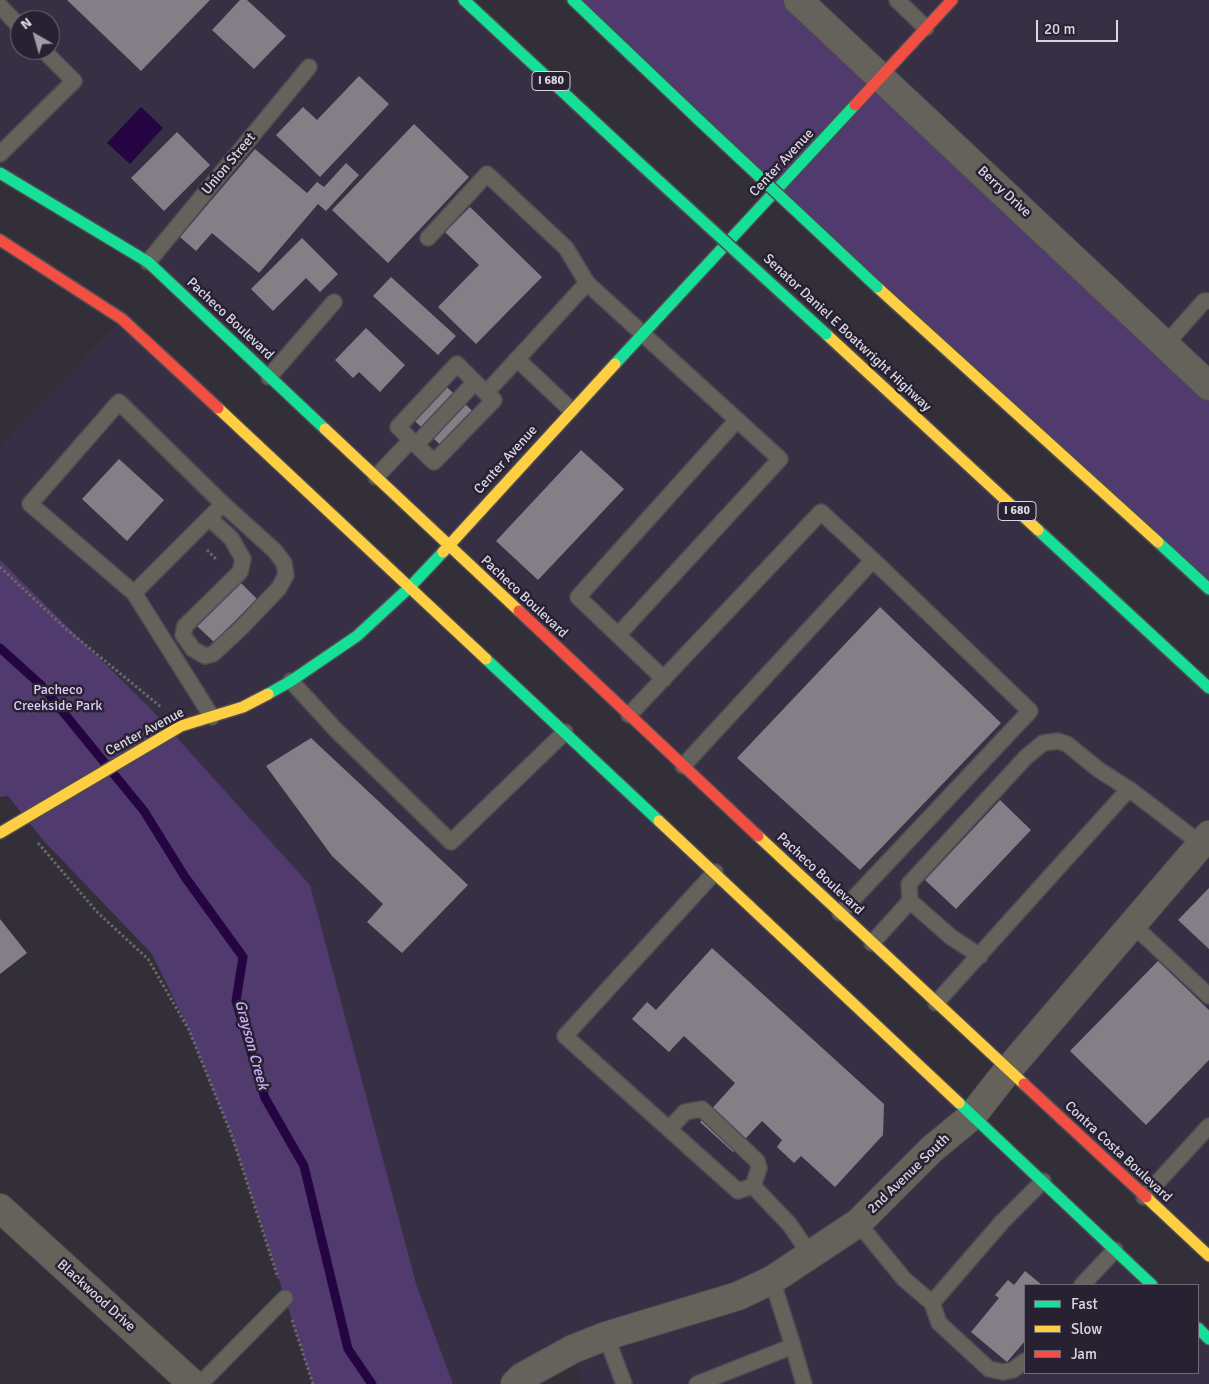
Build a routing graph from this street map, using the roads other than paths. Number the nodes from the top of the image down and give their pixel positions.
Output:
1 (464, 0) edge
2 (573, 0) edge
3 (798, 0) edge
4 (897, 0) edge
5 (952, 0) edge
6 (0, 6) edge
7 (10, 16) edge
8 (926, 28) junction
9 (53, 60) edge
10 (309, 67) dead end
11 (882, 76) junction
12 (0, 154) edge
13 (0, 173) edge
14 (428, 238) dead end
15 (0, 240) edge
16 (148, 262) junction
17 (587, 283) junction
18 (1209, 300) edge
19 (334, 302) dead end
20 (644, 334) junction
21 (1165, 344) junction
22 (517, 360) junction
23 (269, 377) junction
24 (1209, 386) edge
25 (481, 387) junction
26 (571, 410) junction
27 (737, 420) junction
28 (414, 442) junction
29 (376, 477) junction
30 (223, 504) junction
31 (209, 518) junction
32 (448, 546) junction
33 (873, 560) junction
34 (410, 587) junction
35 (1209, 589) edge
36 (134, 593) junction
37 (185, 626) junction
38 (618, 635) junction
39 (165, 642) junction
40 (664, 678) junction
41 (291, 681) junction
42 (1209, 688) edge
43 (629, 715) junction
44 (212, 717) junction
45 (565, 732) junction
46 (683, 766) junction
47 (1129, 789) junction
48 (0, 833) edge
49 (1205, 840) edge
50 (714, 872) junction
51 (910, 901) junction
52 (840, 913) junction
53 (1133, 925) junction
54 (872, 942) junction
55 (980, 956) junction
56 (1209, 996) edge
57 (936, 1003) junction
58 (1008, 1070) junction
59 (972, 1116) junction
60 (1209, 1126) edge
61 (669, 1129) junction
62 (1043, 1181) junction
63 (753, 1186) junction
64 (1144, 1196) junction
65 (2, 1213) edge
66 (858, 1224) junction
67 (1115, 1250) junction
68 (811, 1256) junction
69 (1209, 1256) edge
70 (772, 1280) junction
71 (1083, 1284) edge
72 (1151, 1284) edge
73 (285, 1298) road end
74 (932, 1303) junction
75 (1199, 1329) edge
76 (606, 1336) junction
77 (1209, 1339) edge
78 (792, 1346) junction
79 (1024, 1362) edge
80 (193, 1384) edge
81 (200, 1384) edge
82 (515, 1384) edge
83 (624, 1384) edge
84 (697, 1384) edge
85 (804, 1384) edge

1 - 42 main road, Senator Daniel E Boatwright Highway / I 680, bridge
2 - 35 main road, bridge
3 - 11 street, Berry Drive
4 - 8 lane
5 - 8 main road, Center Avenue
6 - 7 lane
8 - 11 main road, Center Avenue
9 - 12 lane
10 - 16 lane, Union Street
11 - 20 main road, Center Avenue
11 - 21 street, Berry Drive
13 - 16 main road, Pacheco Boulevard
14 - 17 lane
15 - 34 main road
16 - 23 main road, Pacheco Boulevard
17 - 20 lane
17 - 22 lane
18 - 21 lane
19 - 23 lane
20 - 26 main road, Center Avenue
20 - 27 lane
21 - 24 street, Berry Drive
22 - 25 lane
22 - 26 lane
23 - 29 main road, Pacheco Boulevard
25 - 28 lane
25 - 28 lane
25 - 28 lane
26 - 32 main road, Center Avenue
27 - 38 lane
27 - 38 lane
28 - 29 lane
29 - 32 main road, Pacheco Boulevard
30 - 31 lane
30 - 36 lane
30 - 37 lane
31 - 36 lane
31 - 37 lane
32 - 34 main road, Center Avenue
32 - 43 main road, Pacheco Boulevard
33 - 40 lane
33 - 46 lane
33 - 52 lane
34 - 41 main road, Center Avenue
34 - 45 main road
36 - 39 lane
37 - 39 lane
38 - 40 lane
39 - 44 lane
40 - 43 lane
41 - 44 main road, Center Avenue
41 - 45 lane
43 - 46 main road, Pacheco Boulevard
44 - 48 main road, Center Avenue
45 - 50 main road
46 - 52 main road, Pacheco Boulevard
47 - 49 lane
47 - 51 lane
47 - 55 lane
49 - 53 street, 2nd Avenue South
50 - 59 main road
50 - 61 lane
51 - 54 lane
51 - 55 lane
52 - 54 main road, Pacheco Boulevard
53 - 56 lane
53 - 58 street, 2nd Avenue South
54 - 57 main road, Pacheco Boulevard
55 - 57 lane
57 - 58 main road, Pacheco Boulevard
58 - 59 street, 2nd Avenue South
58 - 64 main road, Contra Costa Boulevard
59 - 62 main road
59 - 66 street, 2nd Avenue South
60 - 64 lane
61 - 63 lane
61 - 63 lane
62 - 67 main road
62 - 74 lane
63 - 68 lane
64 - 69 main road, Contra Costa Boulevard
65 - 80 street, Blackwood Drive
66 - 68 street, 2nd Avenue South
66 - 74 lane
67 - 71 lane
67 - 72 main road
68 - 70 street, 2nd Avenue South
70 - 76 street, 2nd Avenue South
70 - 78 lane
73 - 81 lane
74 - 79 lane
75 - 77 main road
76 - 82 street, 2nd Avenue South
76 - 83 lane
78 - 84 lane
78 - 85 lane

